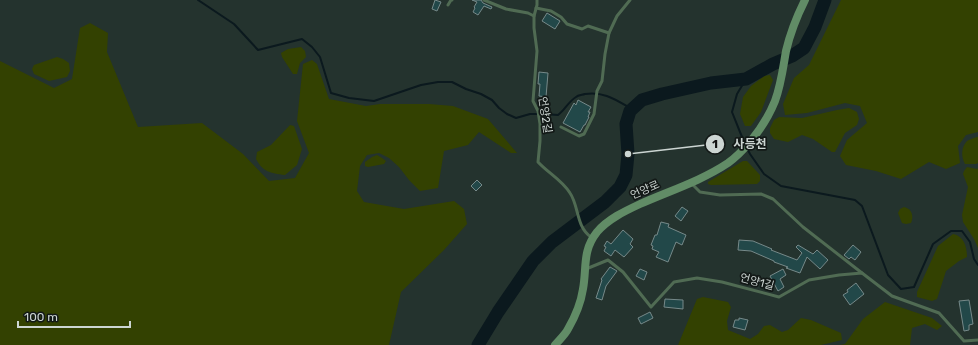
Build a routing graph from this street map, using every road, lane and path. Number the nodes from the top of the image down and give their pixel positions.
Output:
1 (451, 0) edge
2 (484, 0) edge
3 (537, 0) edge
4 (630, 0) edge
5 (805, 0) edge
6 (448, 5) dead end
7 (536, 8) junction
8 (534, 16) junction
9 (609, 33) junction
10 (561, 127) dead end
11 (690, 182) junction
12 (593, 238) junction
13 (584, 270) junction
14 (862, 273) junction
15 (978, 340) edge
16 (555, 345) edge

1 - 6 lane
2 - 8 lane
3 - 7 lane, 언양2길
4 - 9 lane
5 - 11 street, 언양로
7 - 8 lane, 언양2길
7 - 9 lane
8 - 12 lane, 언양2길
9 - 10 lane
11 - 12 street, 언양로
11 - 14 lane
12 - 13 street, 언양로
13 - 14 lane, 언양1길
13 - 16 street, 언양로
14 - 15 lane

